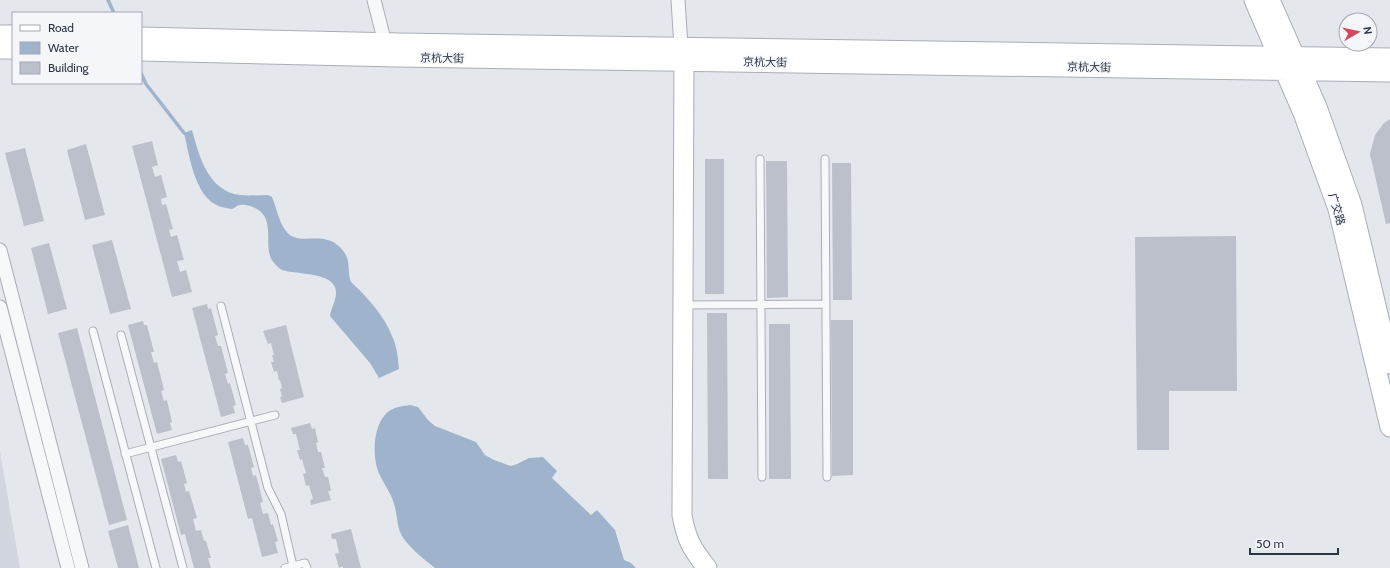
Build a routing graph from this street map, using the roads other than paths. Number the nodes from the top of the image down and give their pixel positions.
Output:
1 (374, 0) edge
2 (678, 0) edge
3 (1254, 0) edge
4 (1270, 0) edge
5 (0, 35) edge
6 (12, 35) edge
7 (142, 37) edge
8 (385, 43) junction
9 (0, 49) edge
10 (12, 49) edge
11 (142, 51) edge
12 (683, 54) junction
13 (1390, 58) edge
14 (1290, 63) junction
15 (1390, 72) edge
16 (760, 159) dead end
17 (825, 159) dead end
18 (0, 250) edge
19 (761, 304) junction
20 (826, 304) junction
21 (683, 305) junction
22 (220, 306) dead end
23 (0, 307) edge
24 (93, 331) dead end
25 (122, 335) dead end
26 (1390, 364) edge
27 (275, 415) dead end
28 (251, 421) junction
29 (1390, 427) edge
30 (151, 448) junction
31 (126, 454) junction
32 (762, 477) dead end
33 (827, 477) dead end
34 (294, 566) junction
35 (68, 568) edge
36 (82, 568) edge
37 (156, 568) edge
38 (183, 568) edge
39 (285, 568) edge
40 (307, 568) edge
41 (707, 568) edge

1 - 8 street
2 - 12 street
3 - 14 main road, 广交路
4 - 14 main road, 广交路
5 - 6 main road
7 - 8 main road, 京杭大街
8 - 12 main road, 京杭大街
9 - 10 main road
11 - 12 main road, 京杭大街
12 - 14 main road, 京杭大街
12 - 21 main road
13 - 14 main road, 京杭大街
14 - 15 main road, 京杭大街
14 - 26 main road, 广交路
14 - 29 main road, 广交路
16 - 19 lane
17 - 20 lane
18 - 36 street
19 - 20 lane
19 - 21 lane
19 - 32 lane
20 - 33 lane
21 - 41 main road
22 - 28 lane
23 - 35 street
24 - 31 lane
25 - 30 lane
27 - 28 lane
28 - 30 lane
28 - 34 lane
30 - 31 lane
30 - 38 lane
31 - 37 lane
34 - 39 lane
34 - 40 lane

